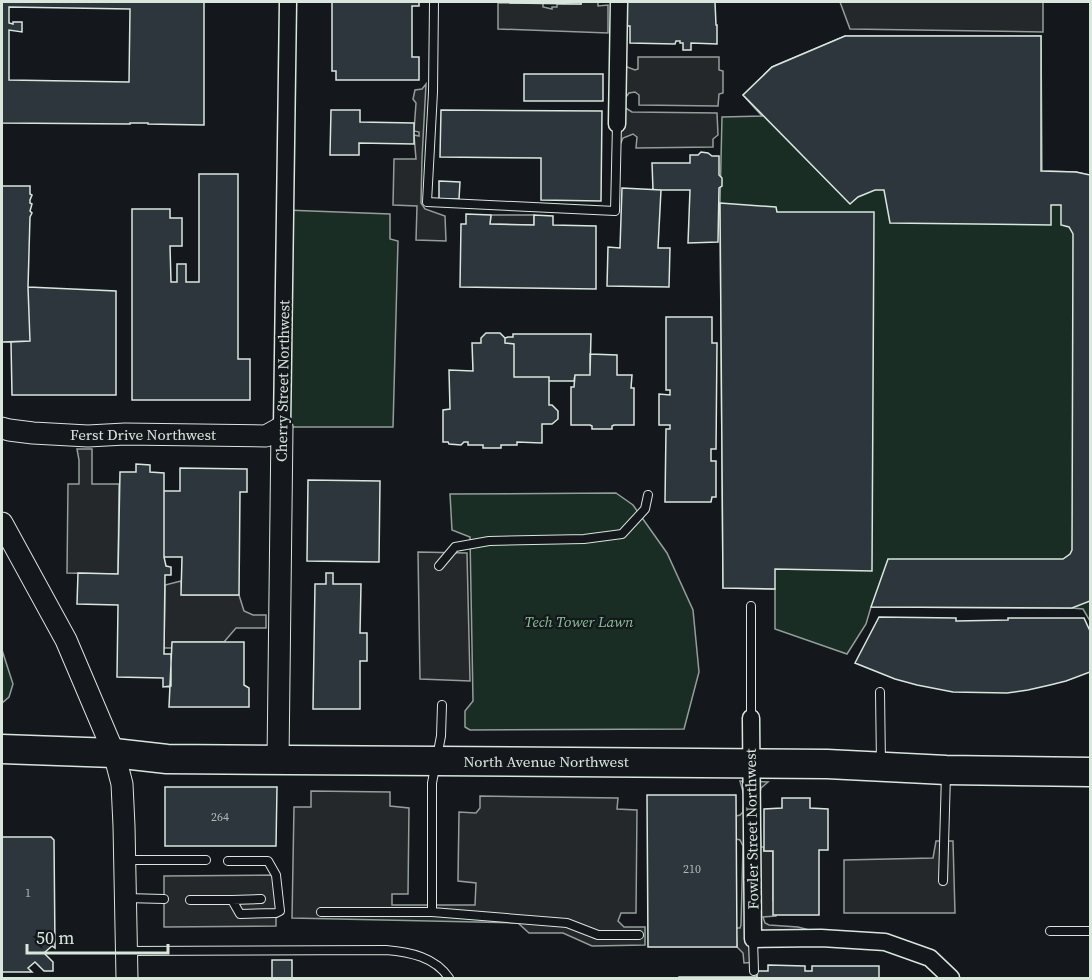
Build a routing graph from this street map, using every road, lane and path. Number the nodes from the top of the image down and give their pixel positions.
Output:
1 (288, 2) edge
2 (434, 2) edge
3 (619, 2) edge
4 (617, 124) joint
5 (282, 427) junction
6 (2, 428) edge
7 (648, 495) dead end
8 (2, 523) edge
9 (439, 566) dead end
10 (751, 606) dead end
11 (880, 692) dead end
12 (442, 705) dead end
13 (751, 718) joint
14 (2, 749) edge
15 (114, 753) junction
16 (278, 760) junction
17 (436, 760) junction
18 (752, 763) junction
19 (881, 768) junction
20 (946, 770) junction
21 (1090, 772) edge
22 (125, 860) junction
23 (206, 860) dead end
24 (228, 861) dead end
25 (943, 881) dead end
26 (126, 898) junction
27 (164, 899) dead end
28 (261, 899) dead end
29 (190, 900) dead end
30 (232, 900) junction
31 (321, 912) dead end
32 (432, 912) junction
33 (1050, 931) dead end
34 (1090, 931) edge
35 (639, 935) dead end
36 (753, 939) junction
37 (127, 951) junction
38 (754, 971) dead end
39 (127, 978) edge
40 (449, 978) edge
41 (951, 978) edge

1 - 5 street, Cherry Street Northwest
2 - 4 lane
3 - 4 street
5 - 6 street, Ferst Drive Northwest
5 - 16 street, Cherry Street Northwest
7 - 9 lane
8 - 15 street
10 - 13 lane
11 - 19 lane
12 - 17 lane
13 - 18 street, Fowler Street Northwest
14 - 15 highway, North Avenue Northwest
15 - 16 highway, North Avenue Northwest
15 - 22 street
16 - 17 highway, North Avenue Northwest
17 - 18 highway, North Avenue Northwest
17 - 32 lane
18 - 19 highway, North Avenue Northwest
18 - 36 street, Fowler Street Northwest
19 - 20 highway, North Avenue Northwest
20 - 21 highway, North Avenue Northwest
20 - 25 lane
22 - 23 lane
22 - 26 street
24 - 30 lane
26 - 27 lane
26 - 37 street
28 - 30 lane
29 - 30 lane
31 - 32 lane
32 - 35 lane
33 - 34 lane
36 - 38 lane
36 - 41 street
37 - 39 street
37 - 40 lane

